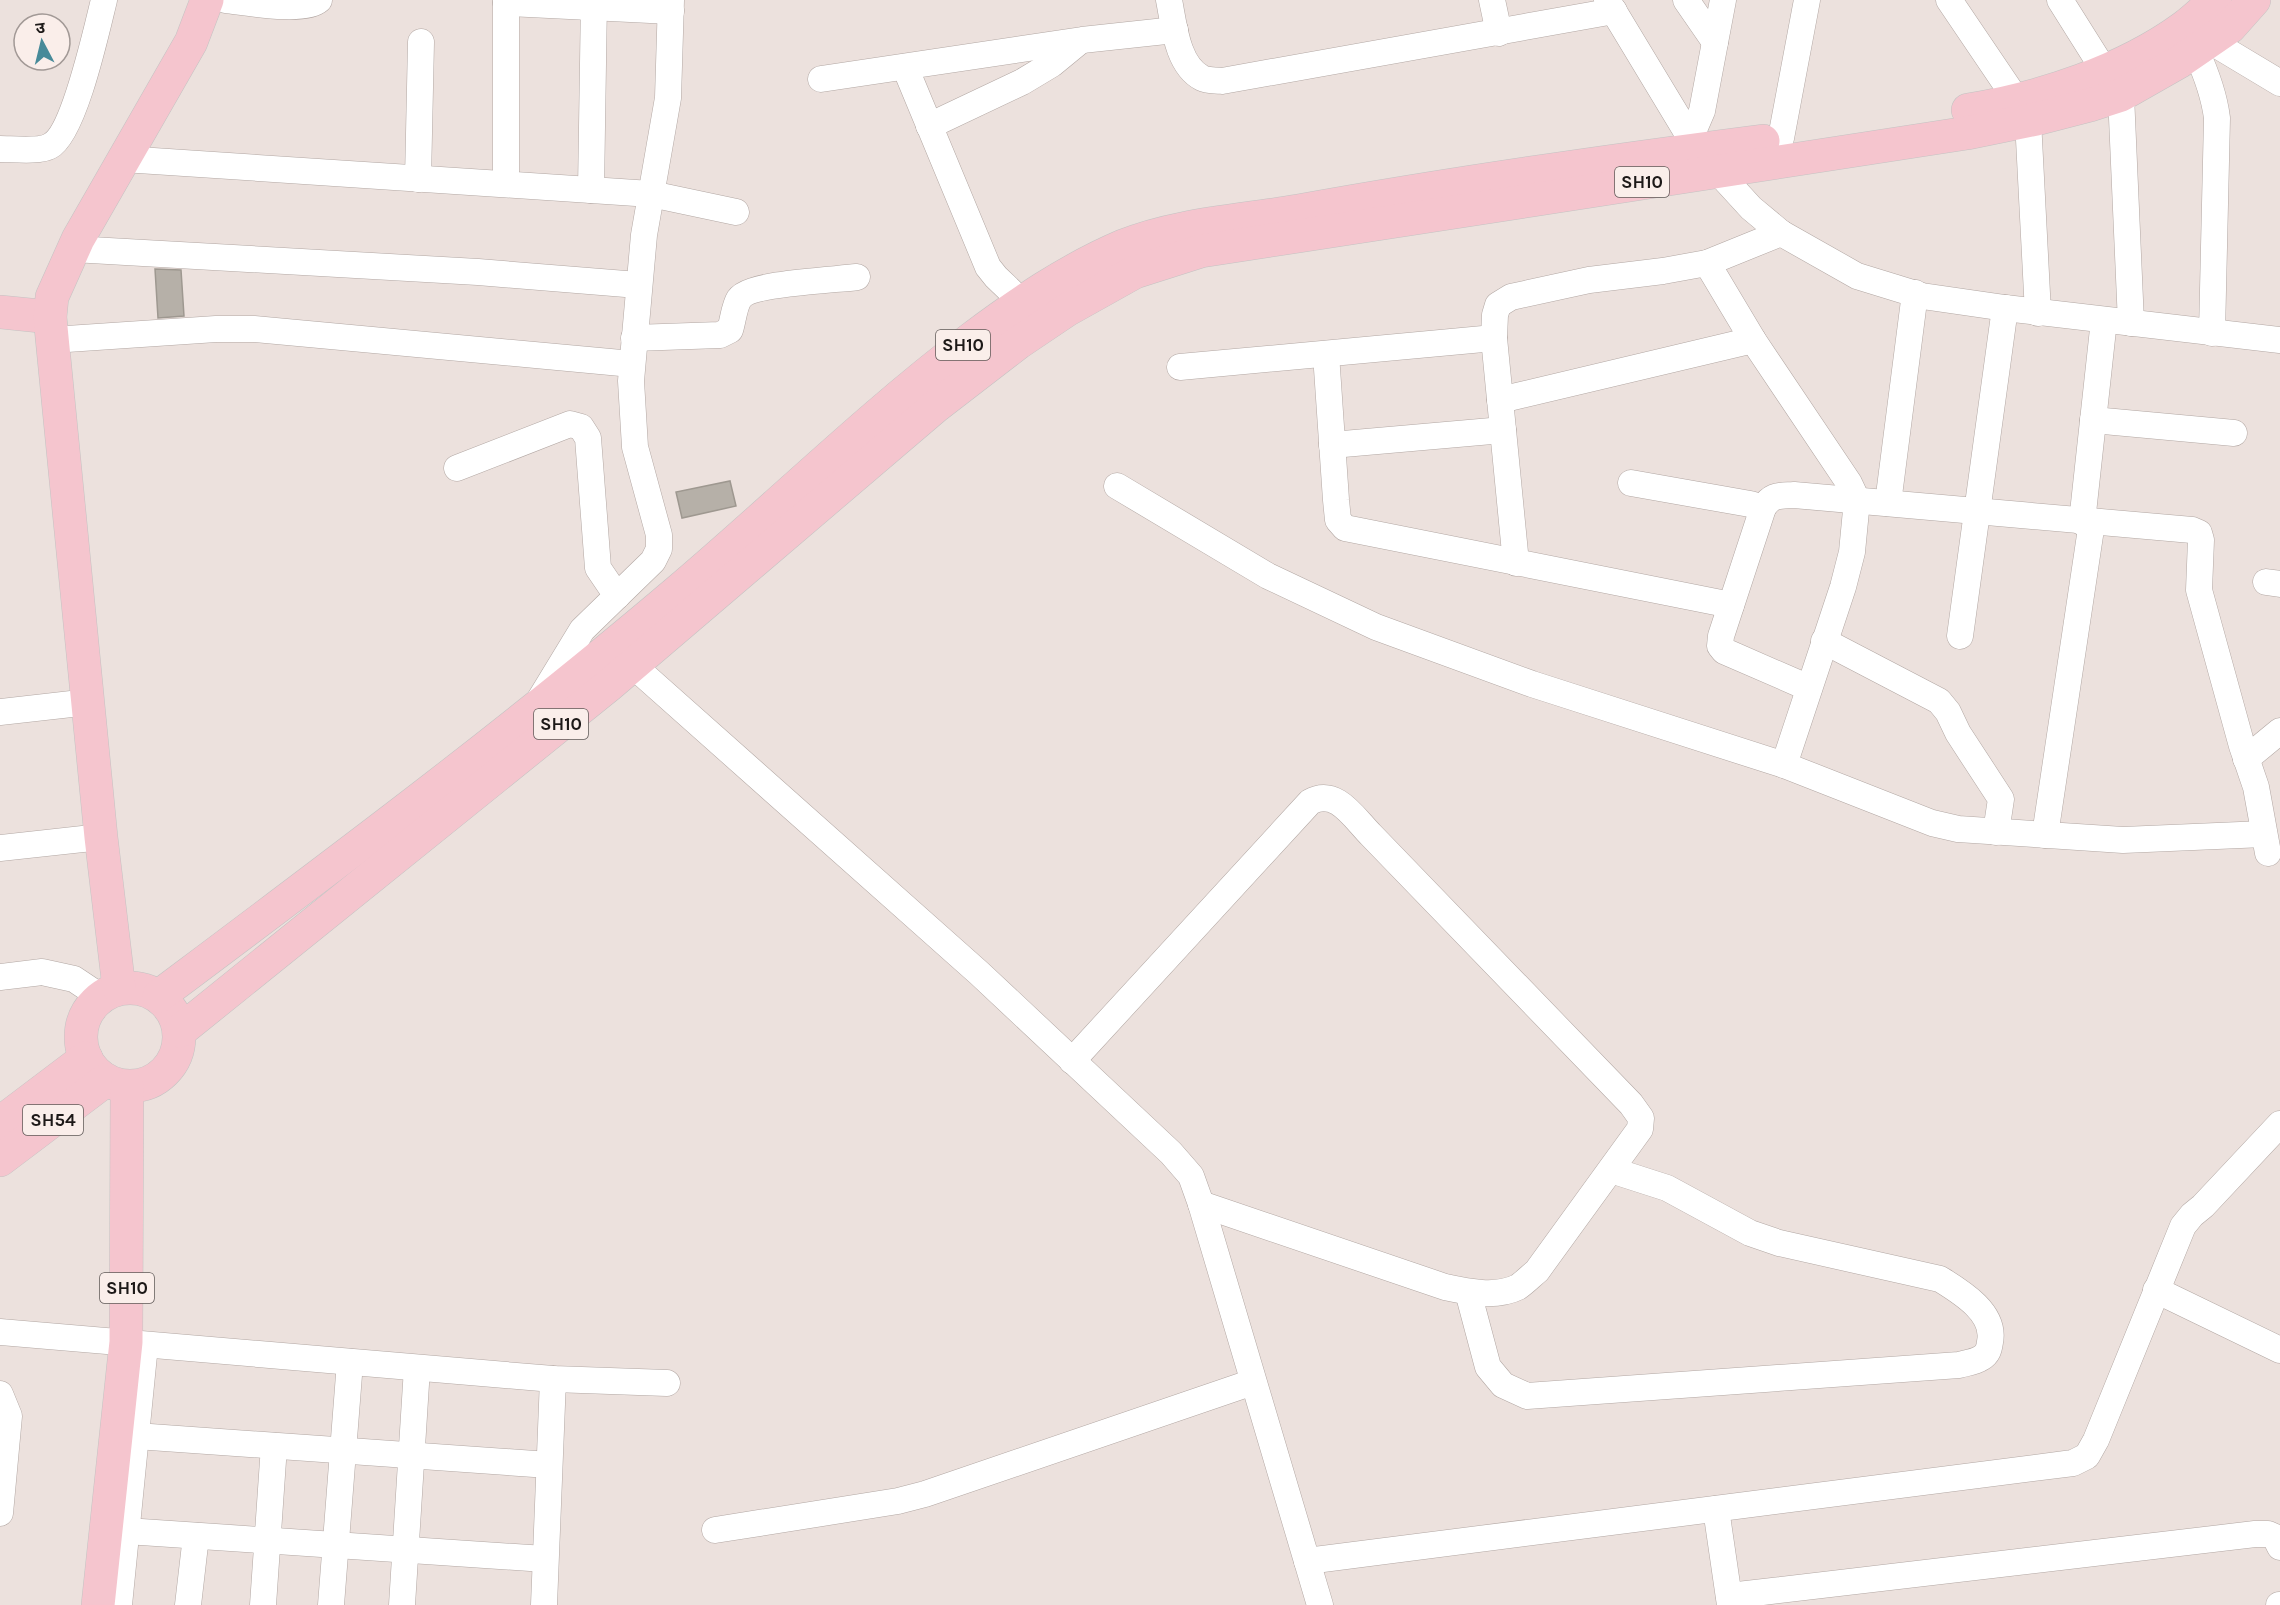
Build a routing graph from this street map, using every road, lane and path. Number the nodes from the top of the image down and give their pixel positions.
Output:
1 (104, 0) edge
2 (207, 0) edge
3 (226, 0) edge
4 (319, 0) edge
5 (1169, 0) edge
6 (1492, 0) edge
7 (1686, 0) edge
8 (1723, 0) edge
9 (1807, 0) edge
10 (1949, 0) edge
11 (2060, 0) edge
12 (2215, 0) edge
13 (2254, 0) edge
14 (506, 1) edge
15 (594, 4) edge
16 (671, 6) edge
17 (1611, 6) edge
18 (1175, 30) junction
19 (1499, 33) junction
20 (1082, 40) junction
21 (421, 42) dead end
22 (1715, 42) junction
23 (2203, 46) junction
24 (905, 67) junction
25 (821, 79) dead end
26 (2113, 82) junction
27 (2280, 83) edge
28 (2022, 110) junction
29 (929, 126) junction
30 (1781, 138) junction
31 (0, 149) edge
32 (1700, 153) junction
33 (123, 159) junction
34 (418, 178) junction
35 (506, 184) junction
36 (591, 190) junction
37 (651, 194) junction
38 (736, 212) dead end
39 (1781, 233) junction
40 (73, 249) junction
41 (1707, 263) junction
42 (857, 278) dead end
43 (638, 285) junction
44 (1915, 293) junction
45 (1015, 307) junction
46 (2005, 308) junction
47 (0, 312) edge
48 (2038, 313) junction
49 (2104, 320) junction
50 (2131, 323) junction
51 (51, 328) junction
52 (2212, 333) junction
53 (634, 338) junction
54 (1494, 338) junction
55 (1753, 340) junction
56 (2280, 340) edge
57 (1326, 354) junction
58 (632, 364) junction
59 (1180, 368) dead end
60 (1500, 400) junction
61 (2093, 420) junction
62 (1503, 430) junction
63 (2234, 434) dead end
64 (1332, 445) junction
65 (457, 468) dead end
66 (1630, 483) dead end
67 (1117, 486) dead end
68 (1857, 500) junction
69 (1888, 503) junction
70 (1763, 508) junction
71 (1976, 512) junction
72 (2087, 522) junction
73 (1516, 563) junction
74 (617, 596) junction
75 (1731, 605) junction
76 (1960, 636) dead end
77 (1824, 641) junction
78 (622, 656) junction
79 (1809, 688) junction
80 (89, 702) junction
81 (534, 709) junction
82 (0, 712) edge
83 (2280, 731) edge
84 (2246, 759) junction
85 (1784, 765) junction
86 (1996, 832) junction
87 (2045, 835) junction
88 (101, 837) junction
89 (0, 848) edge
90 (0, 977) edge
91 (110, 993) junction
92 (159, 996) junction
93 (180, 1031) junction
94 (1072, 1060) junction
95 (106, 1075) junction
96 (0, 1123) edge
97 (2280, 1124) edge
98 (0, 1160) edge
99 (1611, 1170) junction
100 (1201, 1204) junction
101 (2156, 1290) junction
102 (1468, 1292) junction
103 (0, 1332) edge
104 (136, 1344) junction
105 (2280, 1350) edge
106 (350, 1362) junction
107 (417, 1368) junction
108 (553, 1379) junction
109 (1253, 1382) junction
110 (667, 1383) dead end
111 (0, 1394) edge
112 (119, 1408) junction
113 (136, 1436) junction
114 (274, 1446) junction
115 (344, 1450) junction
116 (412, 1455) junction
117 (549, 1464) junction
118 (1716, 1509) junction
119 (0, 1513) edge
120 (715, 1530) dead end
121 (126, 1532) junction
122 (196, 1536) junction
123 (267, 1541) junction
124 (336, 1545) junction
125 (2280, 1547) edge
126 (406, 1550) junction
127 (545, 1559) junction
128 (1307, 1561) junction
129 (1730, 1601) edge
130 (83, 1605) edge
131 (98, 1605) edge
132 (119, 1605) edge
133 (188, 1605) edge
134 (263, 1605) edge
135 (331, 1605) edge
136 (402, 1605) edge
137 (544, 1605) edge
138 (1320, 1605) edge

1 - 31 street
2 - 33 main road
3 - 4 street
5 - 18 street
6 - 19 street
7 - 22 street
8 - 22 street
9 - 30 street
10 - 28 street
11 - 26 street
12 - 26 main road, SH10
13 - 23 main road, SH10
14 - 15 street
14 - 35 street
15 - 16 street
15 - 36 street
16 - 37 street
17 - 19 street
17 - 32 street
18 - 19 street
18 - 20 street
20 - 24 street
20 - 29 street
21 - 34 street
22 - 32 street
23 - 26 main road, SH10
23 - 27 street
23 - 52 street
24 - 25 street
24 - 29 street
26 - 28 main road, SH10
26 - 50 street
28 - 30 main road, SH10
28 - 32 main road, SH10
28 - 48 street
29 - 45 street
30 - 32 main road, SH10
32 - 39 street
32 - 45 main road, SH10
32 - 78 main road, SH10
33 - 34 street
33 - 40 main road
34 - 35 street
35 - 36 street
36 - 37 street
37 - 38 street
37 - 43 street
39 - 41 street
39 - 44 street
40 - 43 street
40 - 51 main road
41 - 54 street
41 - 55 street
42 - 53 street
43 - 53 street
44 - 46 street
44 - 69 street
45 - 78 main road, SH10
46 - 48 street
46 - 71 street
47 - 51 main road
48 - 49 street
49 - 50 street
49 - 61 street
50 - 52 street
51 - 58 street
51 - 80 main road
52 - 56 street
53 - 58 street
54 - 57 street
54 - 60 street
55 - 60 street
55 - 68 street
57 - 59 street
57 - 64 street
58 - 74 street
60 - 62 street
61 - 63 street
61 - 72 street
62 - 64 street
62 - 73 street
64 - 73 street
65 - 74 street
66 - 70 street
67 - 85 street
68 - 69 street
68 - 70 street
68 - 77 street
69 - 71 street
70 - 75 street
71 - 72 street
71 - 76 street
72 - 84 street
72 - 87 street
73 - 75 street
74 - 81 street
75 - 79 street
77 - 79 street
77 - 86 street
78 - 81 main road, SH10
78 - 93 main road, SH10
78 - 94 street
79 - 85 street
80 - 82 street
80 - 88 main road
81 - 92 main road, SH10
83 - 84 street
84 - 87 street
85 - 86 street
86 - 87 street
88 - 89 street
88 - 91 main road
90 - 91 street
91 - 92 main road
91 - 95 main road, SH10
92 - 93 main road
93 - 95 main road
94 - 99 street
94 - 100 street
95 - 96 main road, SH54
95 - 98 main road, SH54
95 - 104 main road, SH10
97 - 101 street
99 - 102 street
99 - 102 street
100 - 102 street
100 - 109 street
101 - 105 street
101 - 118 street
103 - 104 street
104 - 106 street
104 - 112 main road, SH10
104 - 113 street
106 - 107 street
106 - 115 street
107 - 108 street
107 - 116 street
108 - 110 street
108 - 117 street
109 - 120 street
109 - 128 street
111 - 119 street
112 - 130 street
112 - 131 main road, SH10
113 - 114 street
113 - 121 street
114 - 115 street
114 - 123 street
115 - 116 street
115 - 124 street
116 - 117 street
116 - 126 street
117 - 127 street
118 - 128 street
118 - 129 street
121 - 122 street
121 - 132 street
122 - 123 street
122 - 133 street
123 - 124 street
123 - 134 street
124 - 126 street
124 - 135 street
125 - 129 street
126 - 127 street
126 - 136 street
127 - 137 street
128 - 138 street

